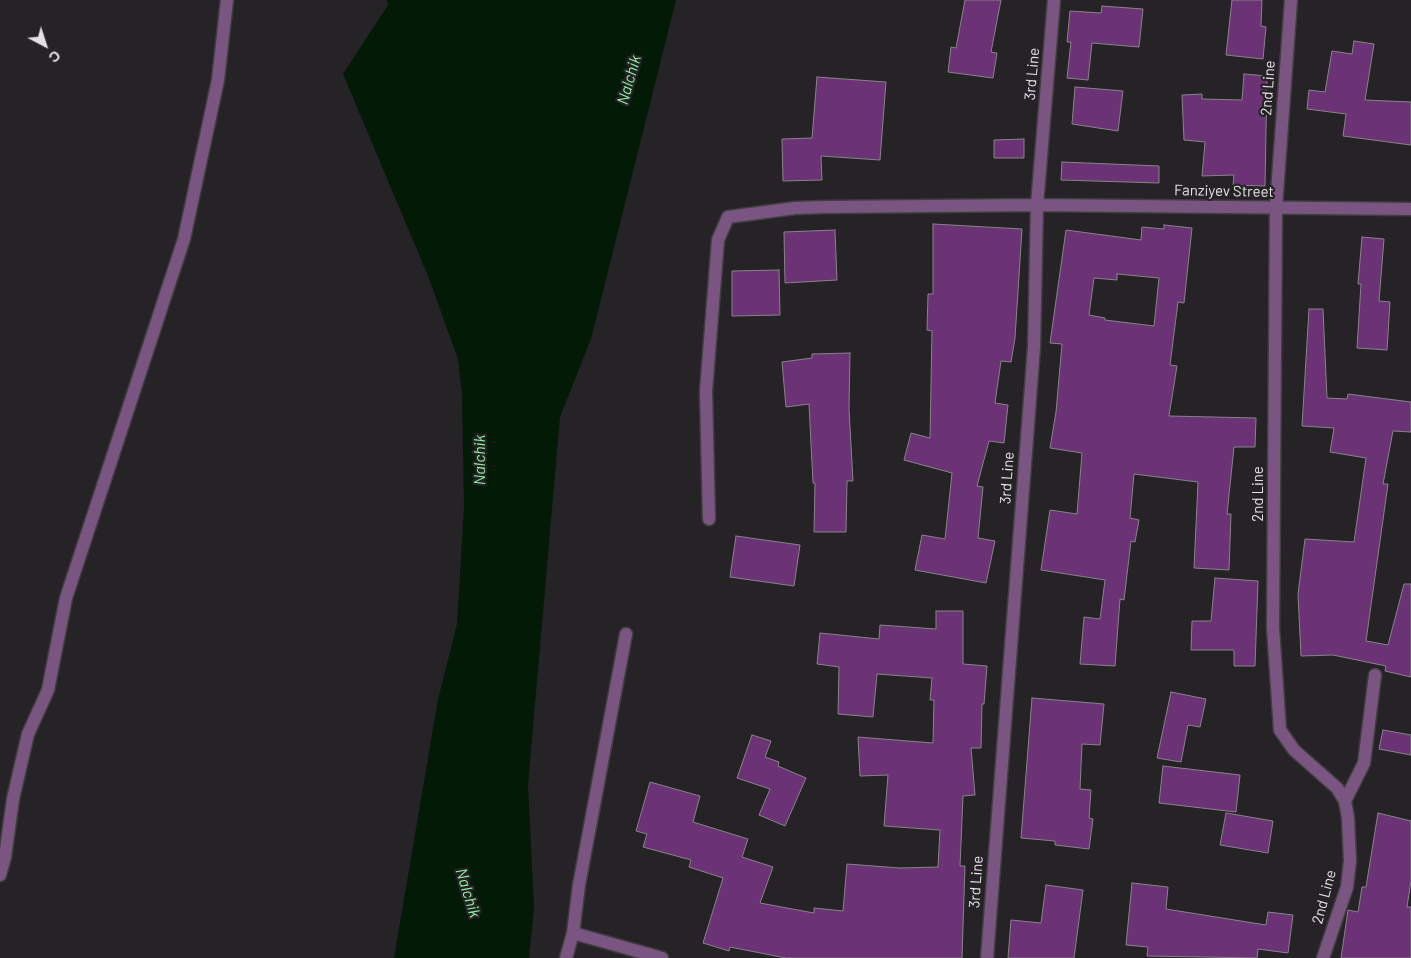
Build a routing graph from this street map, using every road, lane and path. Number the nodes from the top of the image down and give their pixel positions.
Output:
1 (227, 0) edge
2 (1054, 0) edge
3 (1291, 0) edge
4 (1037, 205) junction
5 (1276, 207) junction
6 (1411, 209) edge
7 (709, 519) dead end
8 (626, 634) dead end
9 (1374, 675) dead end
10 (1345, 801) junction
11 (0, 875) edge
12 (573, 933) junction
13 (566, 958) edge
14 (662, 958) edge
15 (987, 958) edge
16 (1323, 958) edge

1 - 11 street
2 - 4 street, 3rd Line
3 - 5 street, 2nd Line
4 - 5 street, Fanziyev Street
4 - 7 street, Fanziyev Street
4 - 15 street, 3rd Line
5 - 6 street, Fanziyev Street
5 - 10 street, 2nd Line
8 - 12 street
9 - 10 street
10 - 16 street, 2nd Line
12 - 13 street
12 - 14 street

